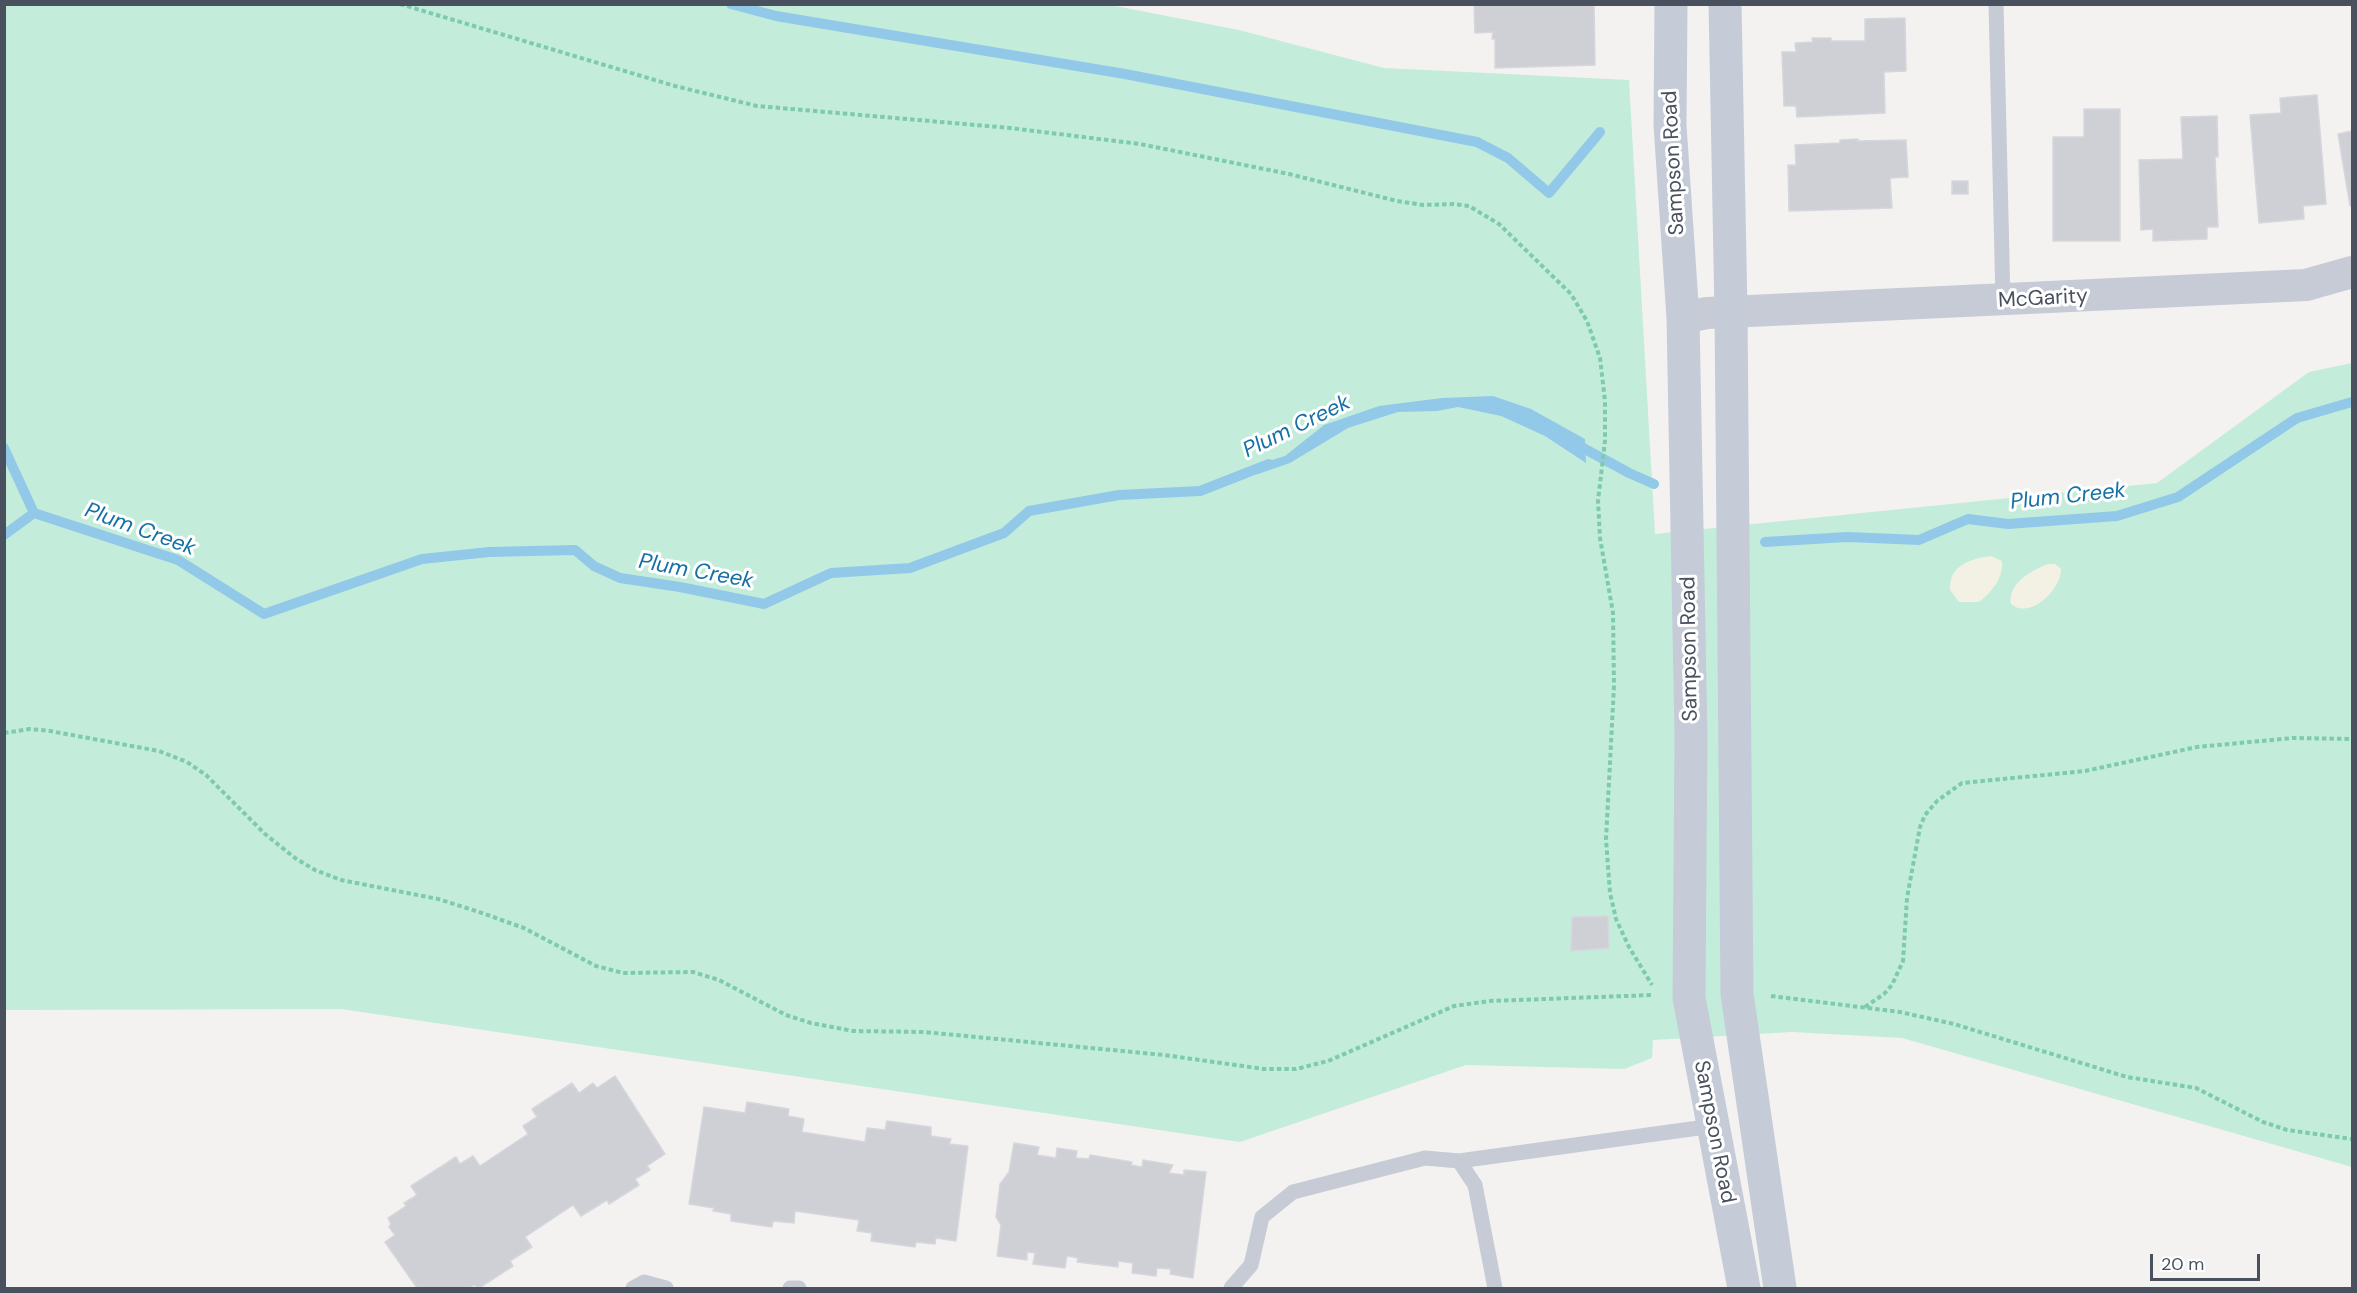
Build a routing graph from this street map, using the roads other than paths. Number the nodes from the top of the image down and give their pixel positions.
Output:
1 (1671, 4) edge
2 (1725, 4) edge
3 (1996, 4) edge
4 (2352, 272) edge
5 (2002, 301) junction
6 (1731, 312) junction
7 (1683, 318) junction
8 (1713, 1126) junction
9 (1459, 1161) junction
10 (633, 1288) edge
11 (666, 1288) edge
12 (790, 1288) edge
13 (799, 1288) edge
14 (1231, 1288) edge
15 (1495, 1288) edge
16 (1744, 1288) edge
17 (1780, 1288) edge

1 - 7 street, Sampson Road
2 - 6 street, Sampson Road
3 - 5 lane
4 - 5 street, McGarity
5 - 6 street, McGarity
6 - 7 street, McGarity
6 - 17 street, Sampson Road
7 - 8 street, Sampson Road
8 - 9 lane
8 - 16 street, Sampson Road
9 - 14 lane
9 - 15 lane
10 - 11 lane
12 - 13 lane

